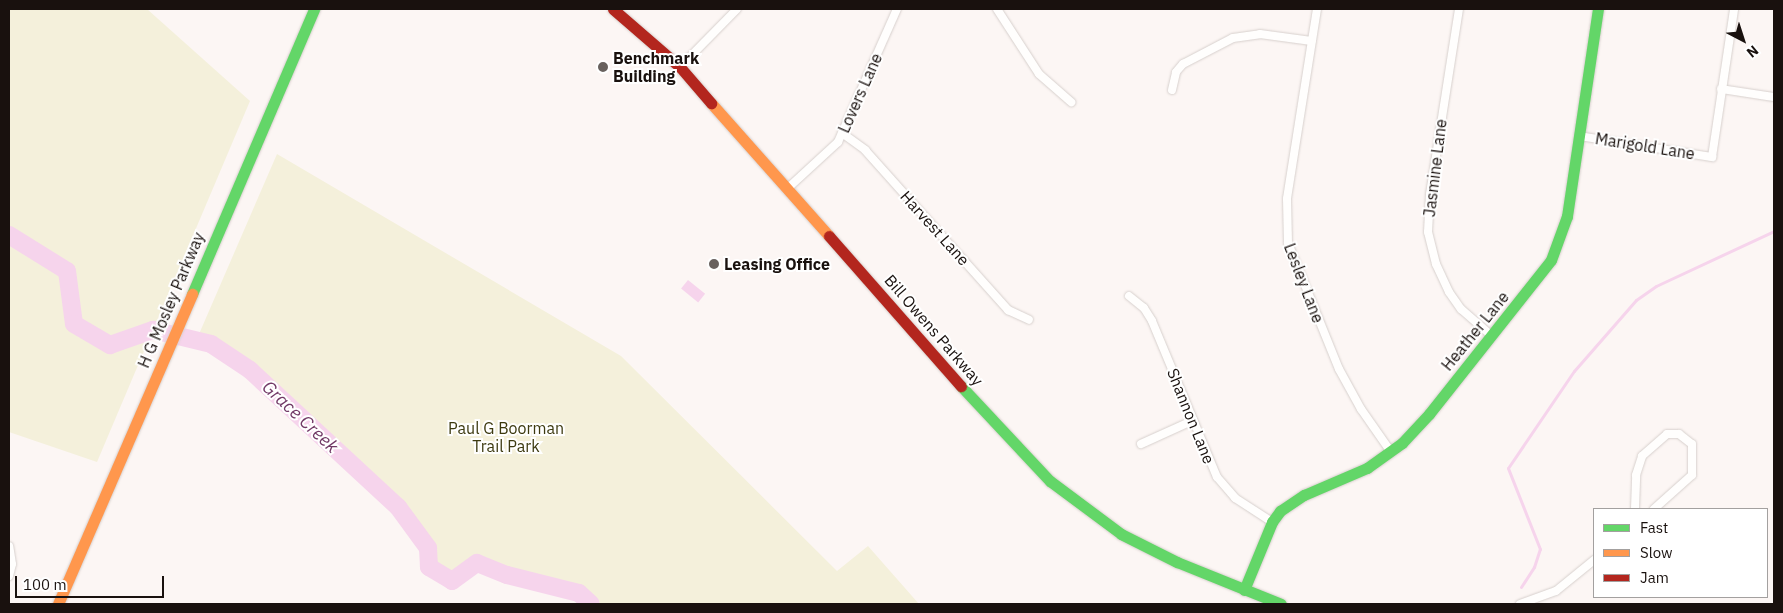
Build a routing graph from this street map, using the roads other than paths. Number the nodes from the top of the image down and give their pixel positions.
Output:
1 (314, 9) edge
2 (613, 9) edge
3 (737, 9) edge
4 (897, 9) edge
5 (997, 9) edge
6 (1316, 9) edge
7 (1459, 9) edge
8 (1598, 9) edge
9 (1734, 9) edge
10 (1312, 41) junction
11 (680, 67) junction
12 (1721, 89) junction
13 (1172, 90) dead end
14 (1774, 97) edge
15 (1071, 102) dead end
16 (842, 133) junction
17 (1579, 136) junction
18 (788, 188) junction
19 (1128, 296) dead end
20 (1029, 320) dead end
21 (1492, 336) junction
22 (1192, 421) junction
23 (1141, 444) dead end
24 (1391, 452) junction
25 (1635, 508) edge
26 (1655, 508) edge
27 (1272, 522) junction
28 (9, 546) edge
29 (1593, 561) edge
30 (9, 576) edge
31 (1244, 590) junction
32 (58, 604) edge
33 (1281, 604) edge
34 (1520, 604) edge

1 - 32 main road, H G Mosley Parkway
2 - 11 main road, Bill Owens Parkway
3 - 11 street
4 - 16 street, Lovers Lane
5 - 15 street
6 - 10 street, Lesley Lane
7 - 21 street, Jasmine Lane
8 - 17 main road, Heather Lane
9 - 12 street, Marigold Lane
10 - 13 street
10 - 24 street, Lesley Lane
11 - 18 main road, Bill Owens Parkway
12 - 14 street
12 - 17 street, Marigold Lane
16 - 18 street, Lovers Lane
16 - 20 street, Harvest Lane
17 - 21 main road, Heather Lane
18 - 31 main road, Bill Owens Parkway
19 - 22 street, Shannon Lane
21 - 24 main road, Heather Lane
22 - 23 street
22 - 27 street, Shannon Lane
24 - 27 main road, Heather Lane
25 - 26 street
27 - 31 main road, Heather Lane
28 - 30 street
29 - 34 street
31 - 33 main road, Bill Owens Parkway

